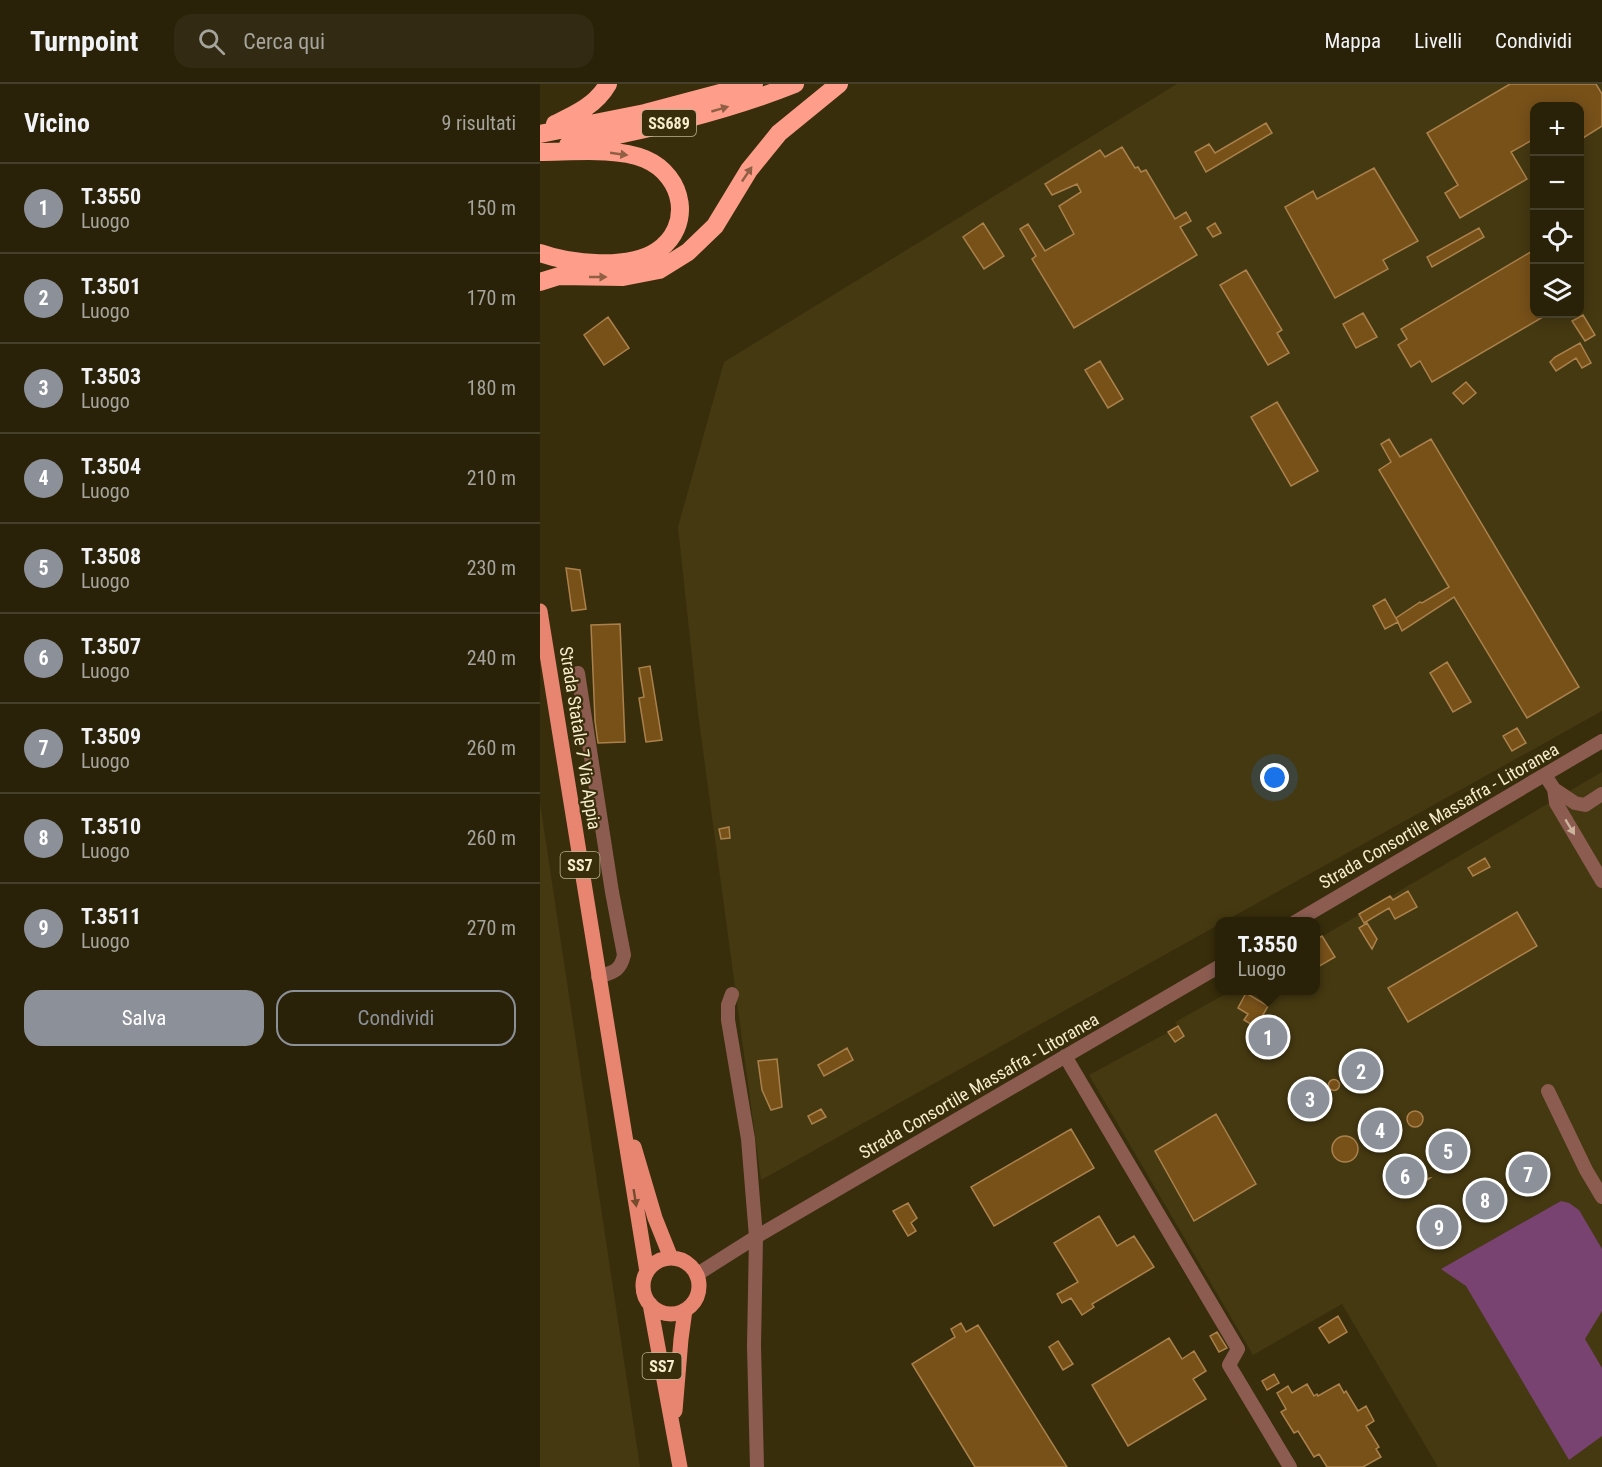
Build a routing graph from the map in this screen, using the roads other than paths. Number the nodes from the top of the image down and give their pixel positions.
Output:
1 (608, 84) edge
2 (754, 84) edge
3 (795, 84) edge
4 (839, 84) edge
5 (540, 133) edge
6 (540, 151) edge
7 (540, 253) edge
8 (540, 282) edge
9 (540, 611) edge
10 (578, 673) dead end
11 (1602, 741) edge
12 (1545, 775) junction
13 (1554, 789) junction
14 (1602, 794) edge
15 (1602, 881) edge
16 (1302, 917) edge
17 (1215, 969) edge
18 (598, 977) junction
19 (732, 994) dead end
20 (1065, 1056) junction
21 (1548, 1091) dead end
22 (622, 1120) junction
23 (1586, 1170) junction
24 (1602, 1188) edge
25 (1602, 1197) edge
26 (756, 1237) junction
27 (671, 1258) junction
28 (646, 1272) junction
29 (696, 1275) junction
30 (650, 1304) junction
31 (685, 1310) junction
32 (674, 1429) junction
33 (680, 1467) edge
34 (757, 1467) edge
35 (1290, 1467) edge

1 - 5 highway
2 - 5 highway, SS689
6 -> 3 highway, SS689
8 -> 4 highway
6 -> 7 highway
9 - 18 main road, Strada Statale 7 Via Appia / SS7
10 - 18 street
11 - 12 street, Strada Consortile Massafra - Litoranea
12 - 13 street
12 - 16 street, Strada Consortile Massafra - Litoranea
13 - 14 street
13 -> 15 street
17 - 20 street, Strada Consortile Massafra - Litoranea
18 - 22 main road, Strada Statale 7 Via Appia / SS7
19 - 26 street
20 - 26 street, Strada Consortile Massafra - Litoranea
20 - 35 street
21 - 23 street
22 - 27 main road, Strada Statale 7 Via Appia / SS7
22 -> 28 main road, Strada Statale 7 Via Appia / SS7
23 - 24 street
23 - 25 street
26 - 29 street, Strada Consortile Massafra - Litoranea
26 - 34 street
27 - 28 main road
27 - 29 main road
28 - 30 main road, Strada Statale 7 Via Appia / SS7
29 - 31 main road, Strada Statale 7 Via Appia / SS7
30 - 31 main road
30 - 32 main road, Strada Statale 7 Via Appia / SS7
31 - 32 main road, Strada Statale 7 Via Appia / SS7
32 - 33 main road, Strada Statale 7 Via Appia / SS7

